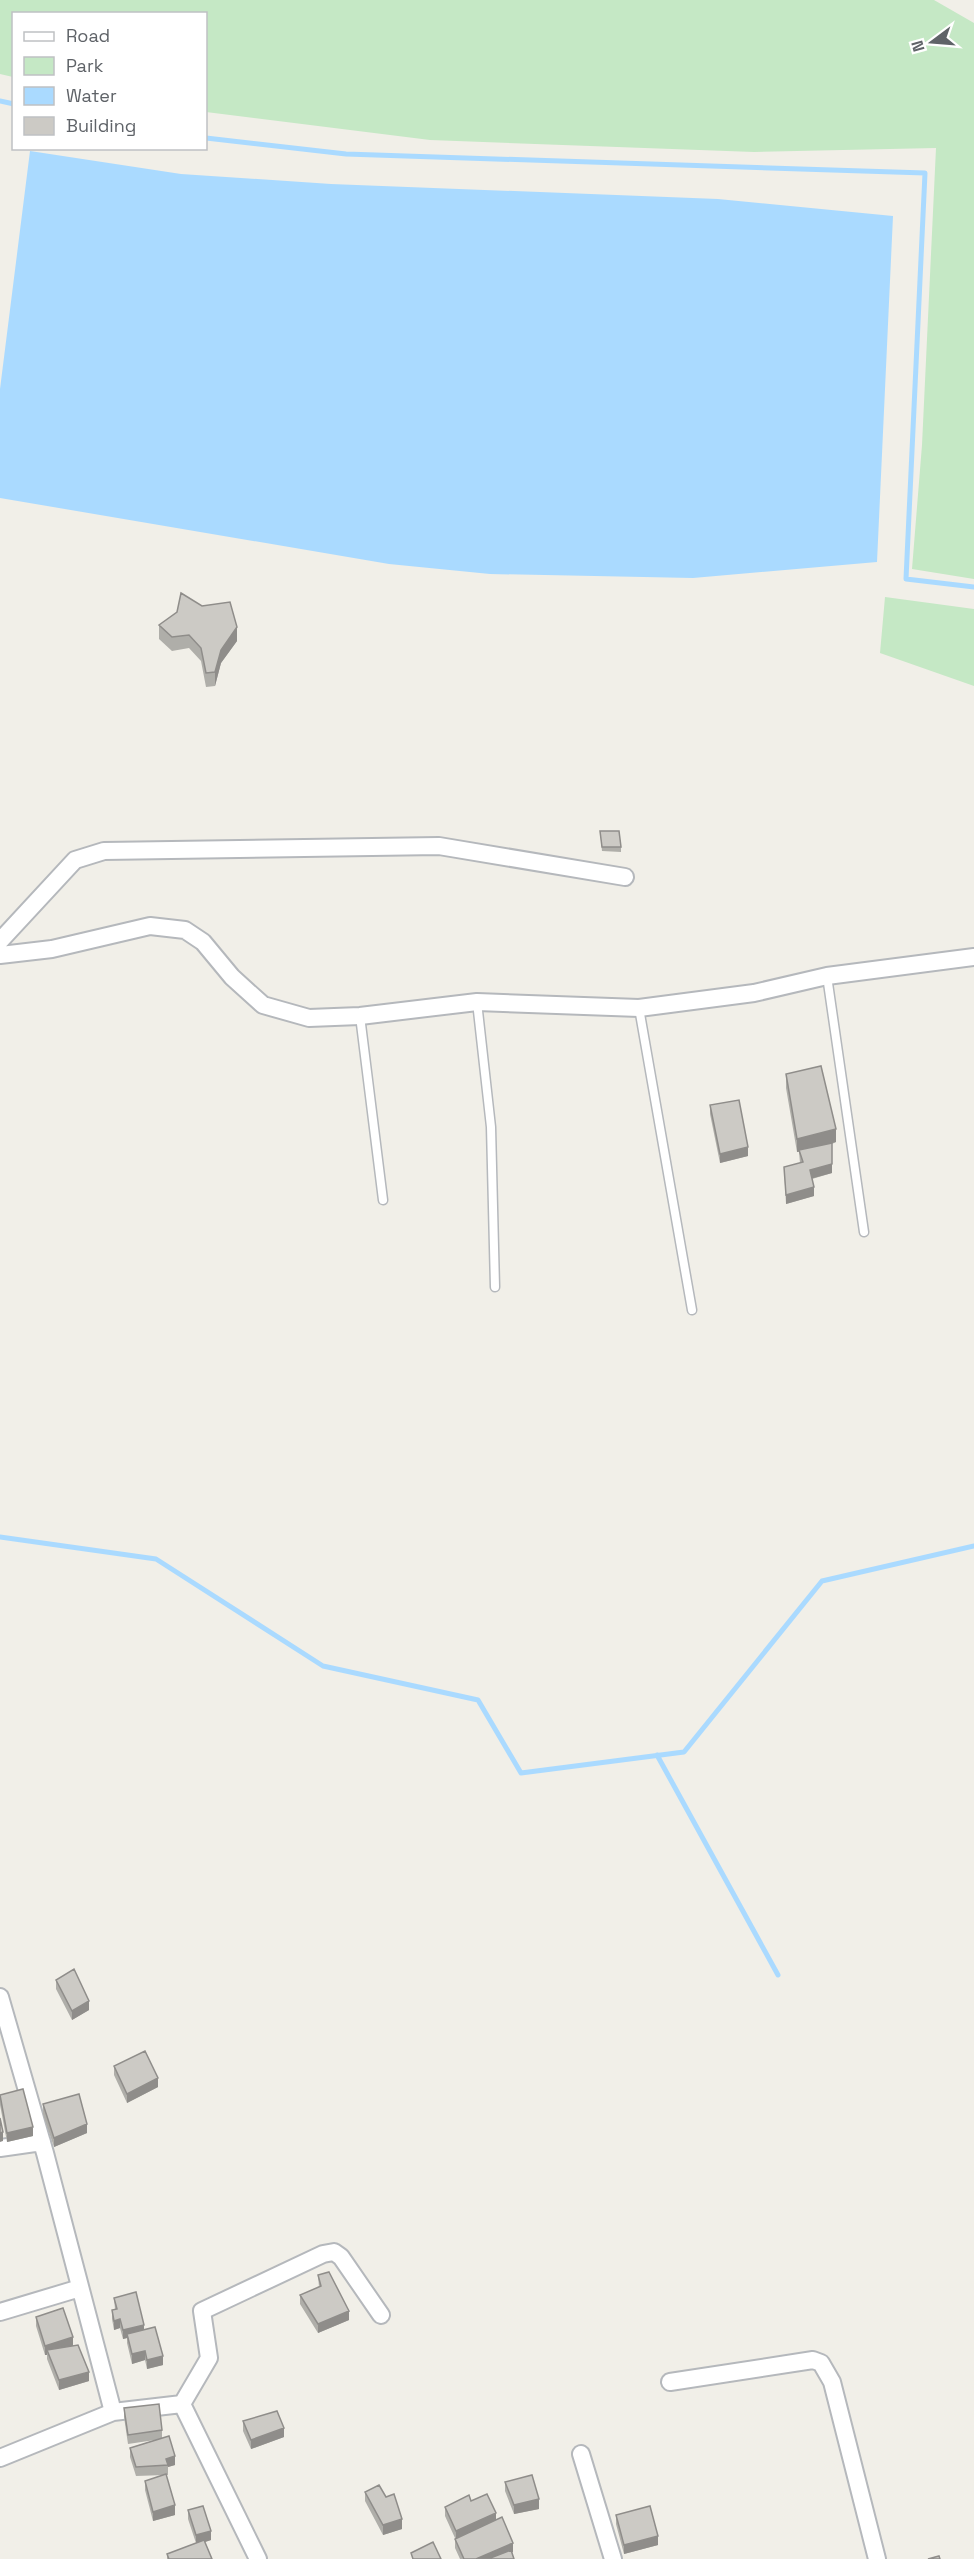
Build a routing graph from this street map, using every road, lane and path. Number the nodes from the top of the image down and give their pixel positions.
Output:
1 (625, 877) dead end
2 (0, 941) edge
3 (0, 955) edge
4 (974, 957) edge
5 (827, 976) junction
6 (477, 1002) junction
7 (639, 1008) junction
8 (360, 1016) junction
9 (383, 1200) dead end
10 (864, 1232) dead end
11 (495, 1287) dead end
12 (692, 1310) dead end
13 (0, 1997) edge
14 (42, 2142) junction
15 (0, 2148) edge
16 (80, 2288) junction
17 (0, 2312) edge
18 (381, 2315) dead end
19 (670, 2382) dead end
20 (182, 2404) junction
21 (113, 2412) junction
22 (581, 2454) dead end
23 (0, 2458) edge
24 (258, 2559) edge
25 (613, 2559) edge
26 (877, 2559) edge

1 - 2 street
3 - 8 street
4 - 5 street
5 - 7 street
5 - 10 lane
6 - 7 street
6 - 8 street
6 - 11 lane
7 - 12 lane
8 - 9 lane
13 - 14 street
14 - 15 street
14 - 16 street
16 - 17 street
16 - 21 street
18 - 20 street
19 - 26 street
20 - 21 street
20 - 24 street
21 - 23 street
22 - 25 street

